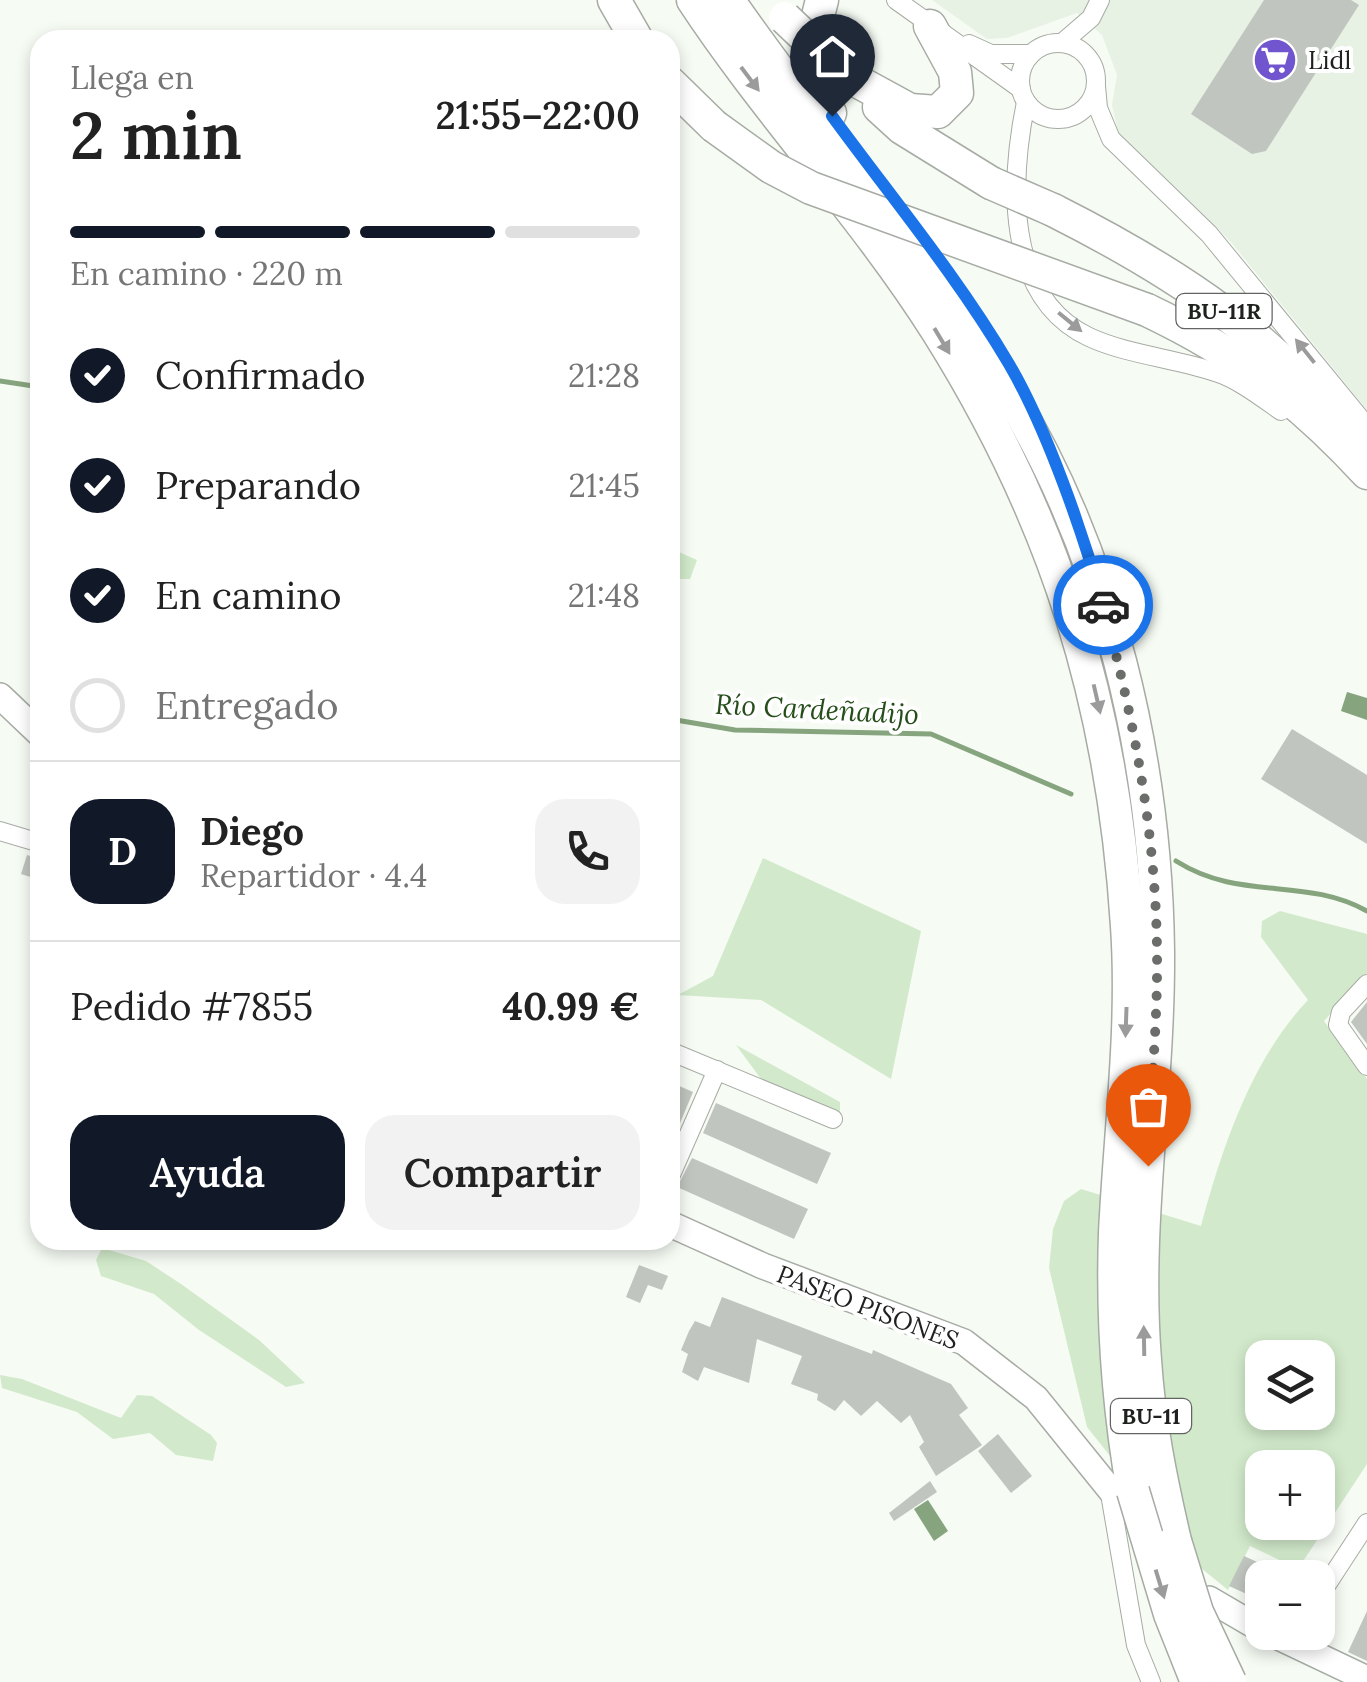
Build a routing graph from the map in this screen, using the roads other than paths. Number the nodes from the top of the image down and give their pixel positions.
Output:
1 (614, 0) edge
2 (692, 0) edge
3 (728, 0) edge
4 (822, 0) edge
5 (896, 0) edge
6 (1100, 0) edge
7 (778, 9) edge
8 (1091, 18) junction
9 (630, 30) edge
10 (938, 30) edge
11 (1062, 43) junction
12 (1031, 54) junction
13 (1090, 59) junction
14 (844, 74) junction
15 (1096, 86) junction
16 (680, 92) edge
17 (1024, 96) junction
18 (1367, 426) edge
19 (1367, 448) edge
20 (1038, 466) junction
21 (1367, 473) edge
22 (1367, 492) edge
23 (0, 696) edge
24 (30, 724) edge
25 (0, 831) edge
26 (30, 840) edge
27 (1367, 984) edge
28 (680, 1055) edge
29 (1367, 1066) edge
30 (717, 1070) junction
31 (833, 1120) dead end
32 (680, 1154) edge
33 (680, 1229) edge
34 (1122, 1495) junction
35 (1367, 1523) edge
36 (1335, 1572) edge
37 (1209, 1598) dead end
38 (1245, 1617) edge
39 (1310, 1650) edge
40 (1367, 1679) edge
41 (1151, 1682) edge
42 (1197, 1682) edge
43 (1230, 1682) edge

1 - 9 highway
2 -> 20 highway, BU-11
3 - 20 highway, BU-11
4 - 20 highway
5 - 10 street
6 - 8 street
7 - 14 highway, BU-11R, bridge
8 - 11 street
8 - 13 street
10 - 12 street
10 - 14 highway
10 - 17 street
11 - 12 street
11 - 13 street
12 - 17 street
13 - 15 street
14 - 19 highway, BU-11R, bridge
15 - 17 street
18 -> 15 street
16 - 21 highway, BU-11R, bridge
17 -> 22 street
20 -> 34 highway, BU-11
43 -> 20 highway, BU-11, bridge
23 - 24 main road
25 - 26 street
27 - 29 street
28 - 30 street
30 - 31 street
30 - 32 street
33 - 34 main road, PASEO PISONES
34 - 41 street
34 -> 42 highway, BU-11, bridge
35 - 36 street
37 - 38 main road
39 - 40 main road

